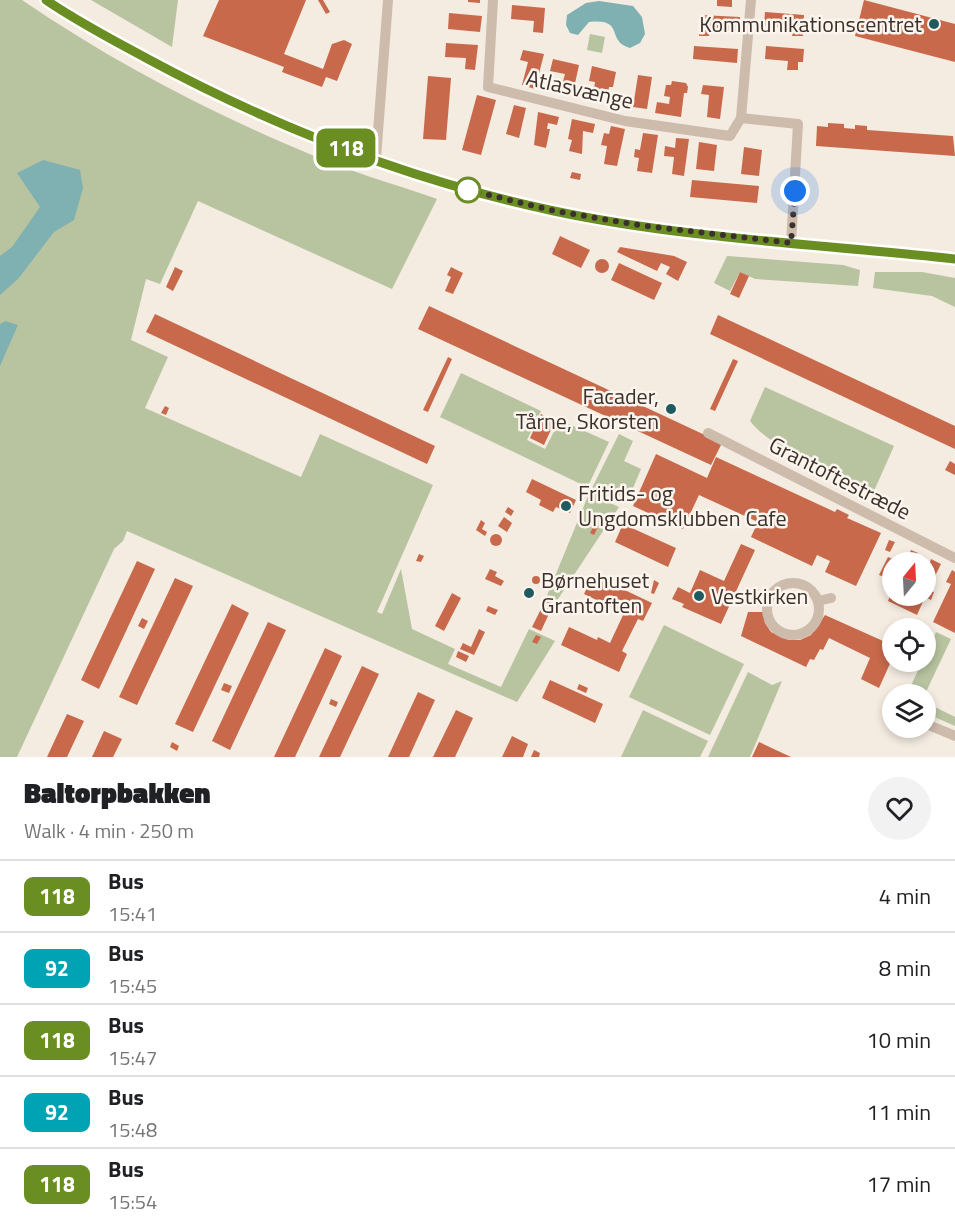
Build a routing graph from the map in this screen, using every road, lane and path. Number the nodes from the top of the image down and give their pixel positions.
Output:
1 (46, 0) edge
2 (388, 0) edge
3 (493, 0) edge
4 (751, 0) edge
5 (741, 118) junction
6 (376, 159) junction
7 (791, 243) junction
8 (955, 259) edge
9 (708, 433) dead end
10 (955, 558) edge
11 (831, 598) dead end
12 (818, 601) junction
13 (936, 728) edge
14 (955, 736) edge

1 - 6 street
2 - 6 street
3 - 5 street, Atlasvænge
4 - 5 street
5 - 7 street
6 - 7 street
7 - 8 street
9 - 10 street, Grantoftestræde
11 - 12 street
12 - 12 street
13 - 14 street

